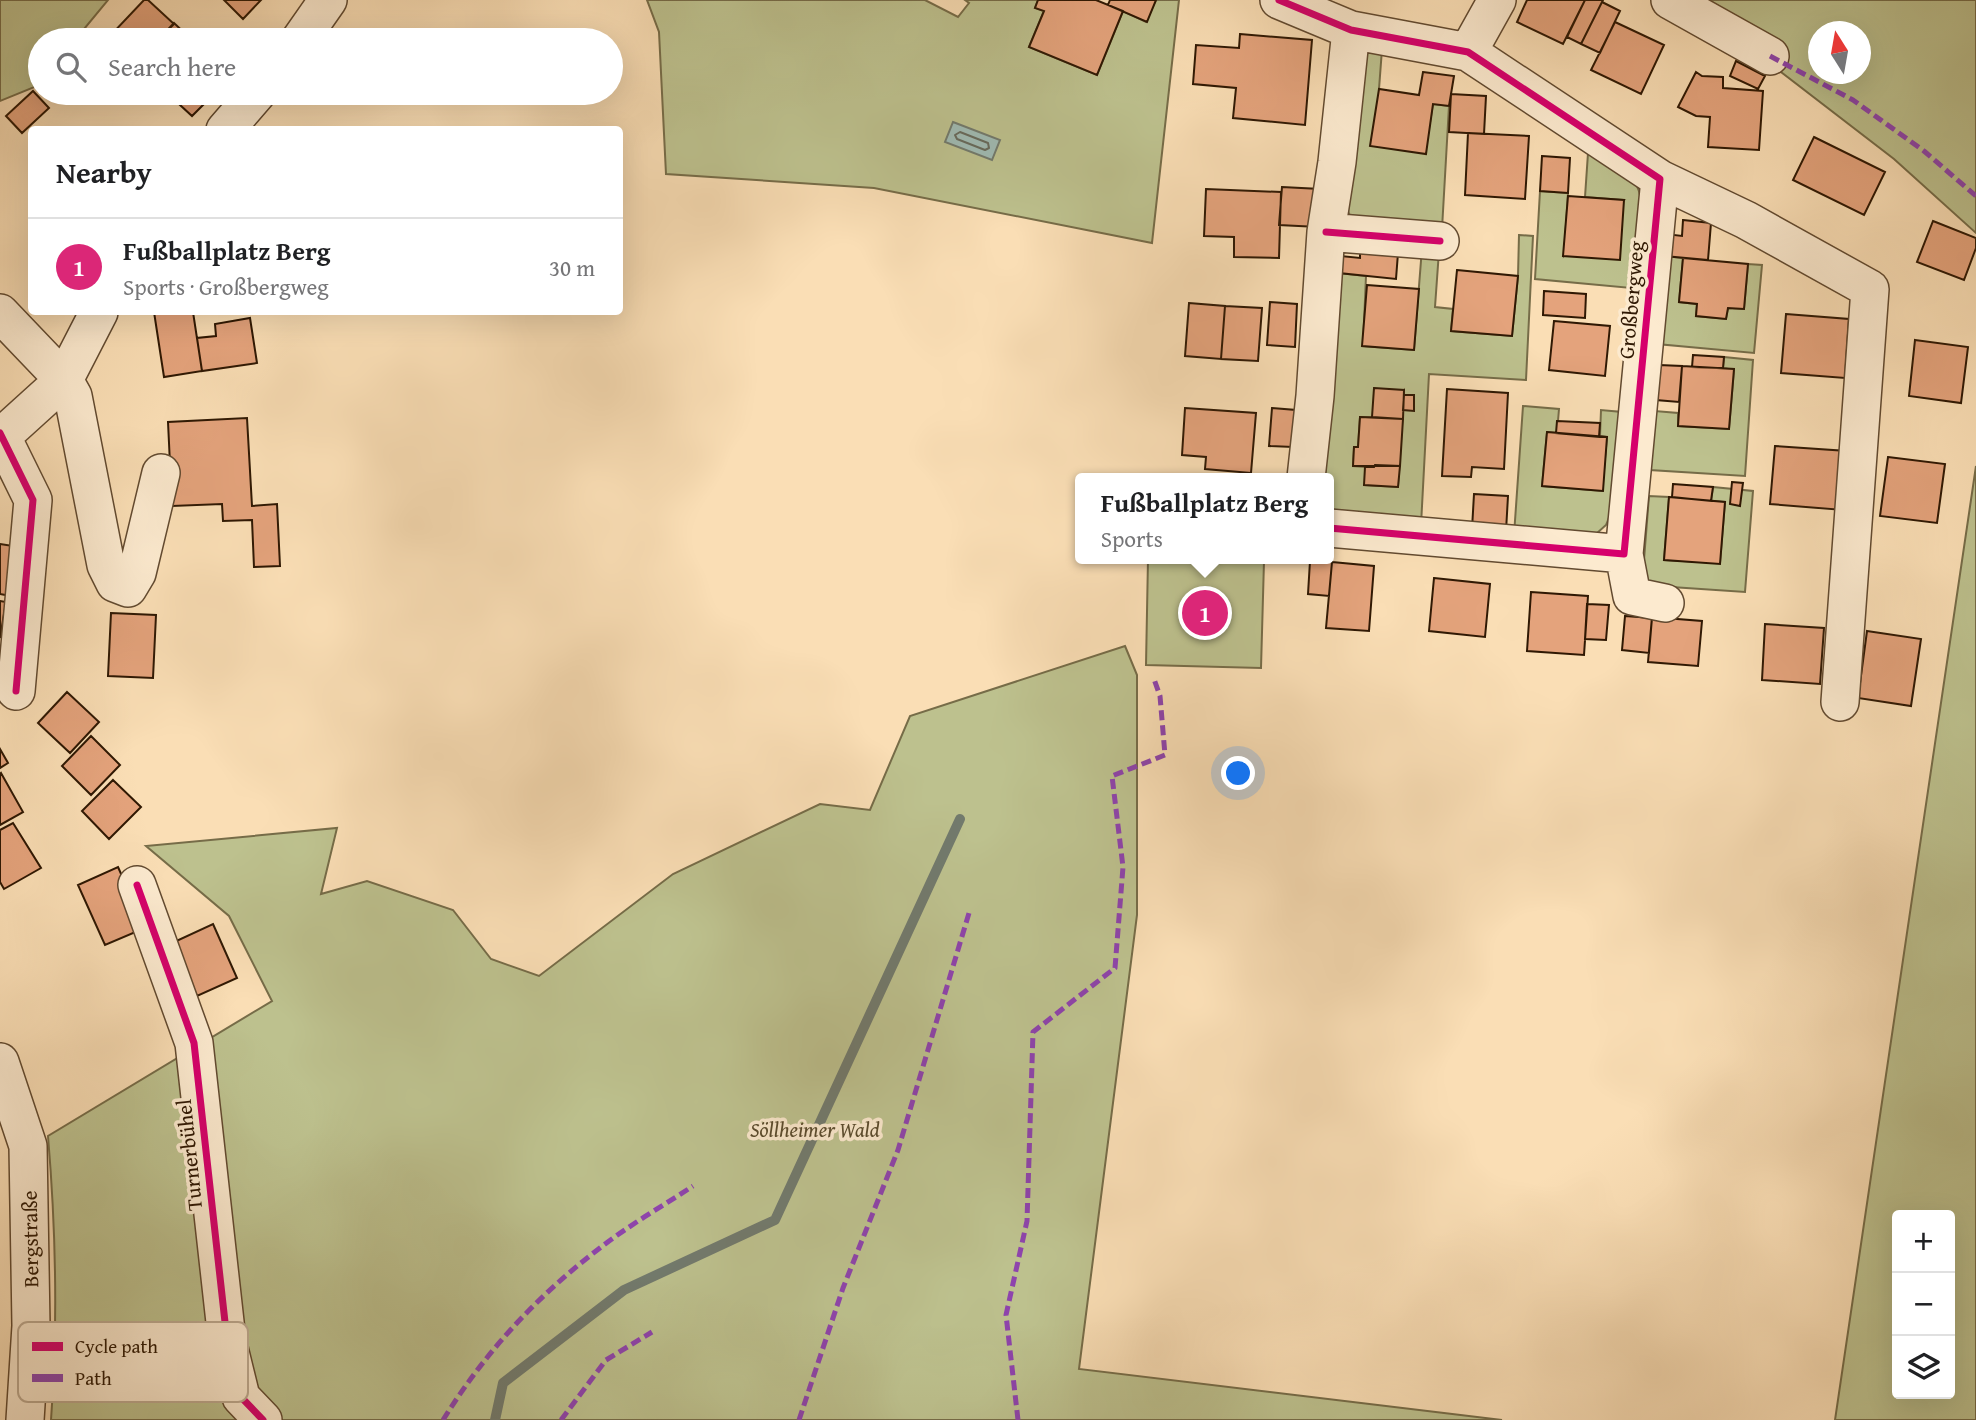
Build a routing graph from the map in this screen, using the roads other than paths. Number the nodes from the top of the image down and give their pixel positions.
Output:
1 (328, 0) edge
2 (1279, 0) edge
3 (1497, 0) edge
4 (1670, 0) edge
5 (308, 28) edge
6 (1351, 30) junction
7 (1468, 52) junction
8 (1770, 56) dead end
9 (247, 105) edge
10 (228, 126) edge
11 (1660, 179) junction
12 (1325, 232) junction
13 (1440, 241) dead end
14 (0, 313) edge
15 (97, 315) edge
16 (64, 380) junction
17 (1, 435) edge
18 (161, 473) dead end
19 (1307, 473) edge
20 (1334, 528) edge
21 (1624, 554) junction
22 (1665, 604) dead end
23 (16, 691) dead end
24 (1840, 702) dead end
25 (136, 885) dead end
26 (0, 1062) edge
27 (30, 1322) edge
28 (225, 1322) edge
29 (26, 1402) edge
30 (246, 1402) edge
31 (0, 1405) edge
32 (6, 1420) edge
33 (25, 1420) edge
34 (263, 1420) edge

1 - 5 street
2 - 6 street
3 - 7 street
4 - 8 street
6 - 7 street
6 - 12 street
7 - 11 street
9 - 10 street
11 - 21 street, Großbergweg
11 - 24 street
12 - 13 street
12 - 19 street
14 - 16 street
15 - 16 street
16 - 17 street
16 - 18 street
17 - 23 street
20 - 21 street
21 - 22 street, Großbergweg
25 - 28 street, Turnerbühel
26 - 27 street, Bergstraße
29 - 33 street, Bergstraße
30 - 34 street, Turnerbühel
31 - 32 street

